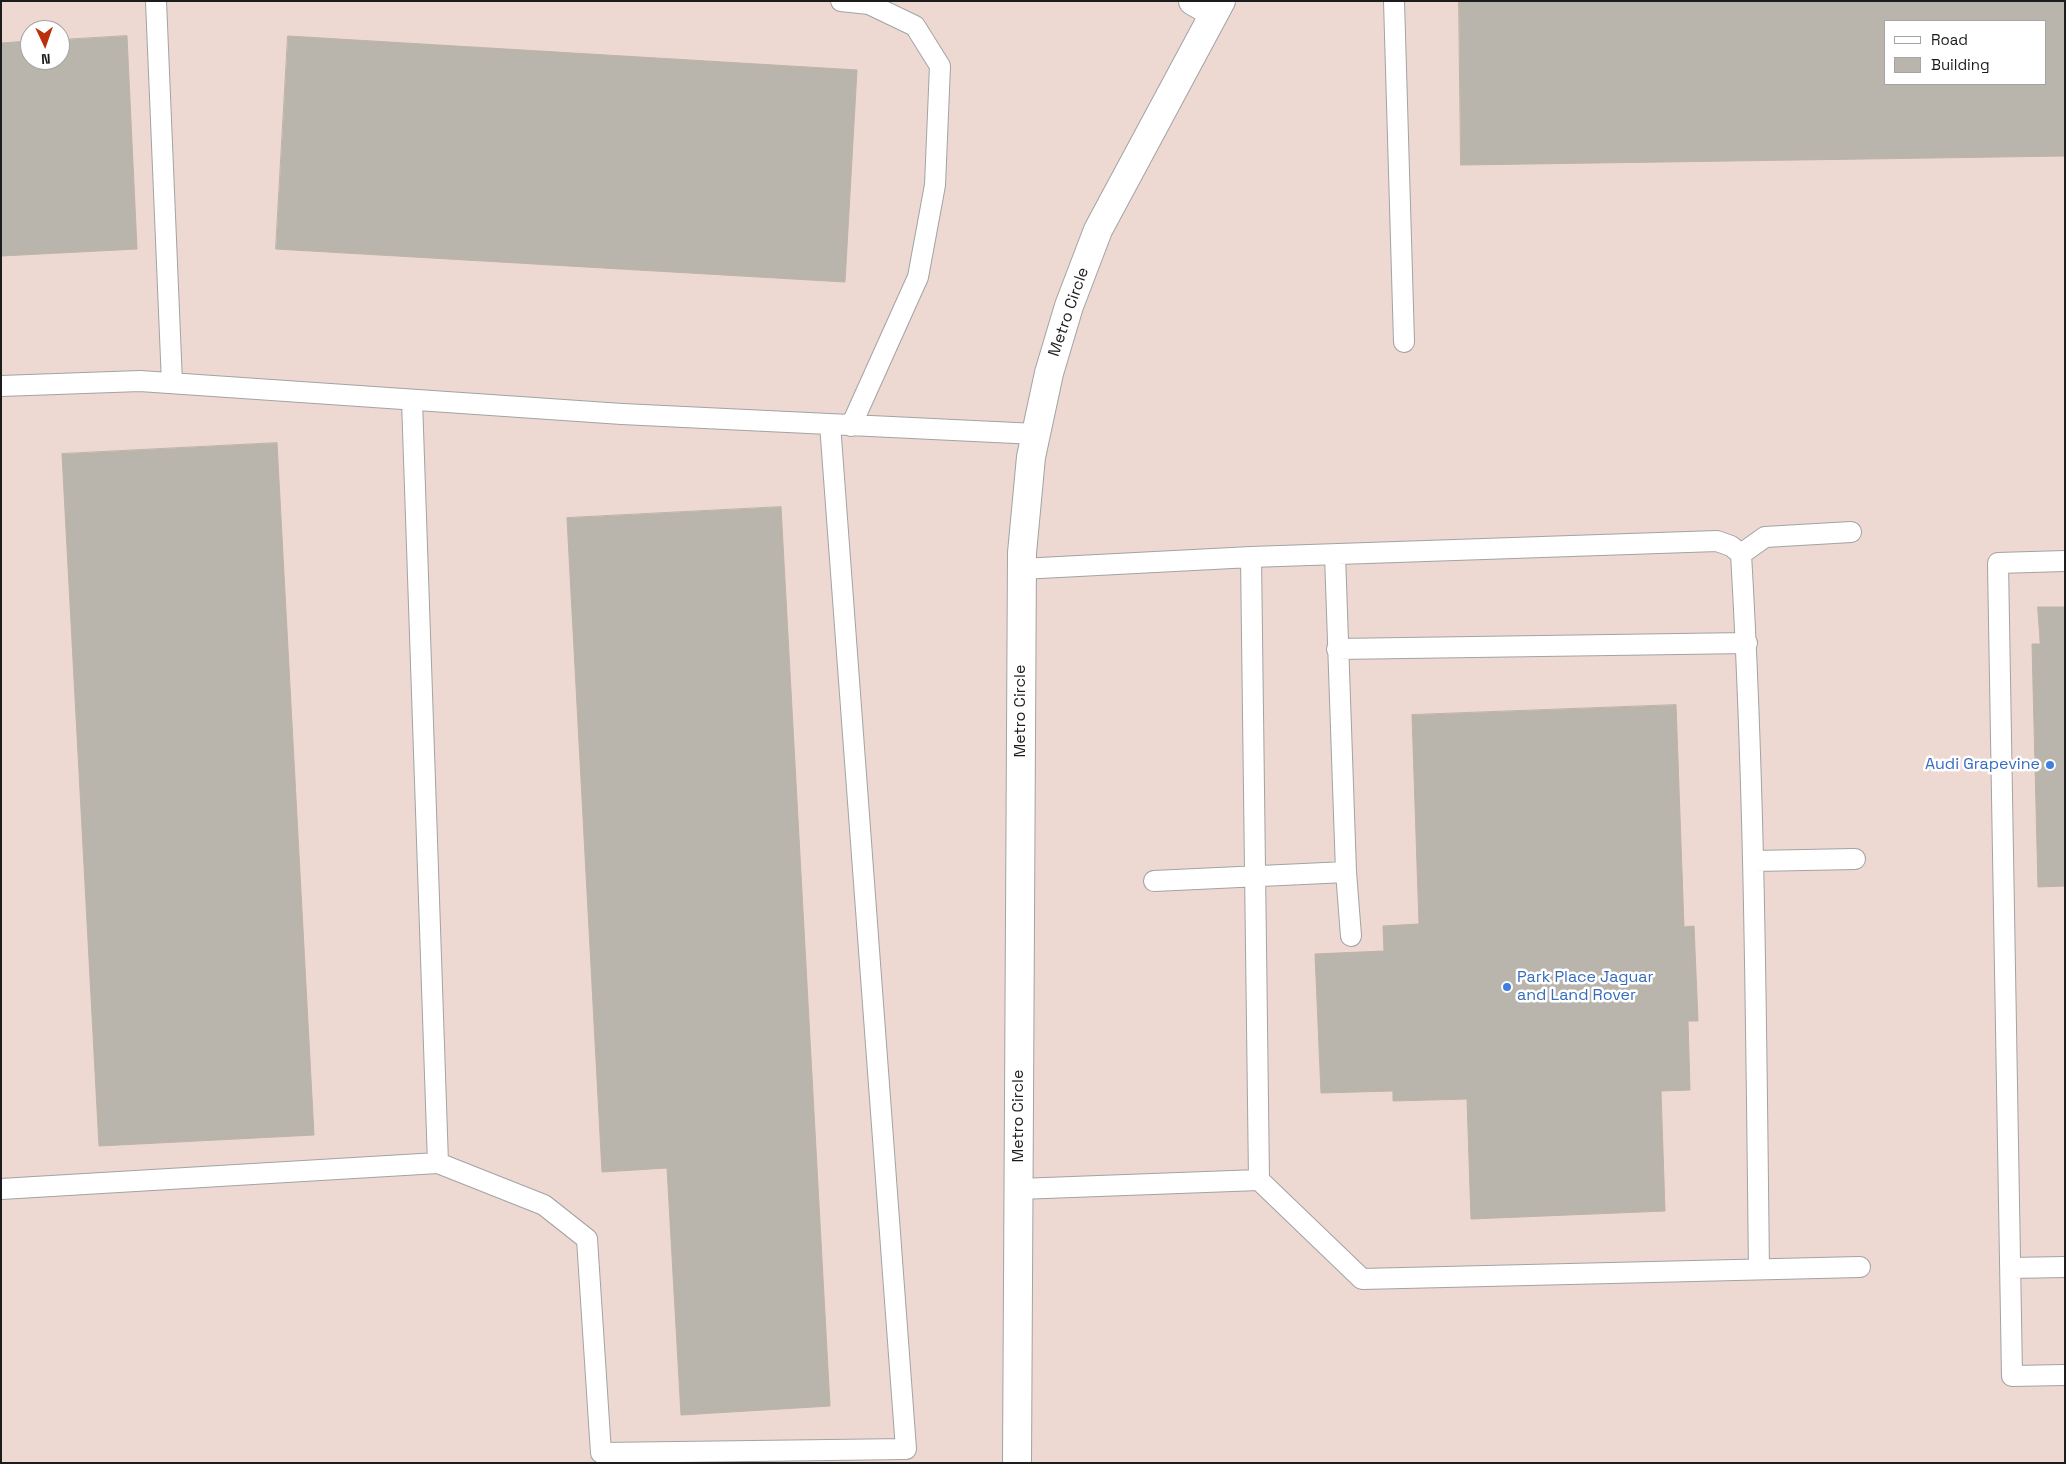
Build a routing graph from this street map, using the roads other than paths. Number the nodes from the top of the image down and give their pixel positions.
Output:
1 (156, 1) edge
2 (841, 1) edge
3 (1394, 1) edge
4 (1209, 5) edge
5 (1404, 342) dead end
6 (172, 383) junction
7 (1, 386) edge
8 (412, 400) junction
9 (830, 424) junction
10 (851, 426) junction
11 (1036, 434) junction
12 (1851, 532) dead end
13 (1741, 554) junction
14 (1335, 555) junction
15 (1251, 557) junction
16 (2065, 561) edge
17 (1022, 570) junction
18 (1747, 643) junction
19 (1337, 649) junction
20 (1855, 859) dead end
21 (1754, 860) junction
22 (1346, 872) junction
23 (1255, 877) junction
24 (1154, 881) dead end
25 (1351, 936) dead end
26 (438, 1163) junction
27 (1259, 1180) junction
28 (1, 1189) edge
29 (1019, 1189) junction
30 (1860, 1266) dead end
31 (2065, 1267) edge
32 (2011, 1268) junction
33 (1759, 1269) junction
34 (2065, 1374) edge
35 (1017, 1463) edge

1 - 6 lane
2 - 10 lane
3 - 5 lane
4 - 11 street, Metro Circle
6 - 7 lane
6 - 8 lane
8 - 9 lane
8 - 26 lane
9 - 10 lane
9 - 26 lane
10 - 11 lane
11 - 17 street, Metro Circle
12 - 13 lane
13 - 14 lane
13 - 18 lane
14 - 15 lane
14 - 19 lane
15 - 17 lane
15 - 23 lane
16 - 32 lane
17 - 29 street, Metro Circle
18 - 19 lane
18 - 21 lane
19 - 22 lane
20 - 21 lane
21 - 33 lane
22 - 23 lane
22 - 25 lane
23 - 24 lane
23 - 27 lane
26 - 28 lane
27 - 29 lane
27 - 33 lane
29 - 35 street, Metro Circle
30 - 33 lane
31 - 32 lane
32 - 34 lane

